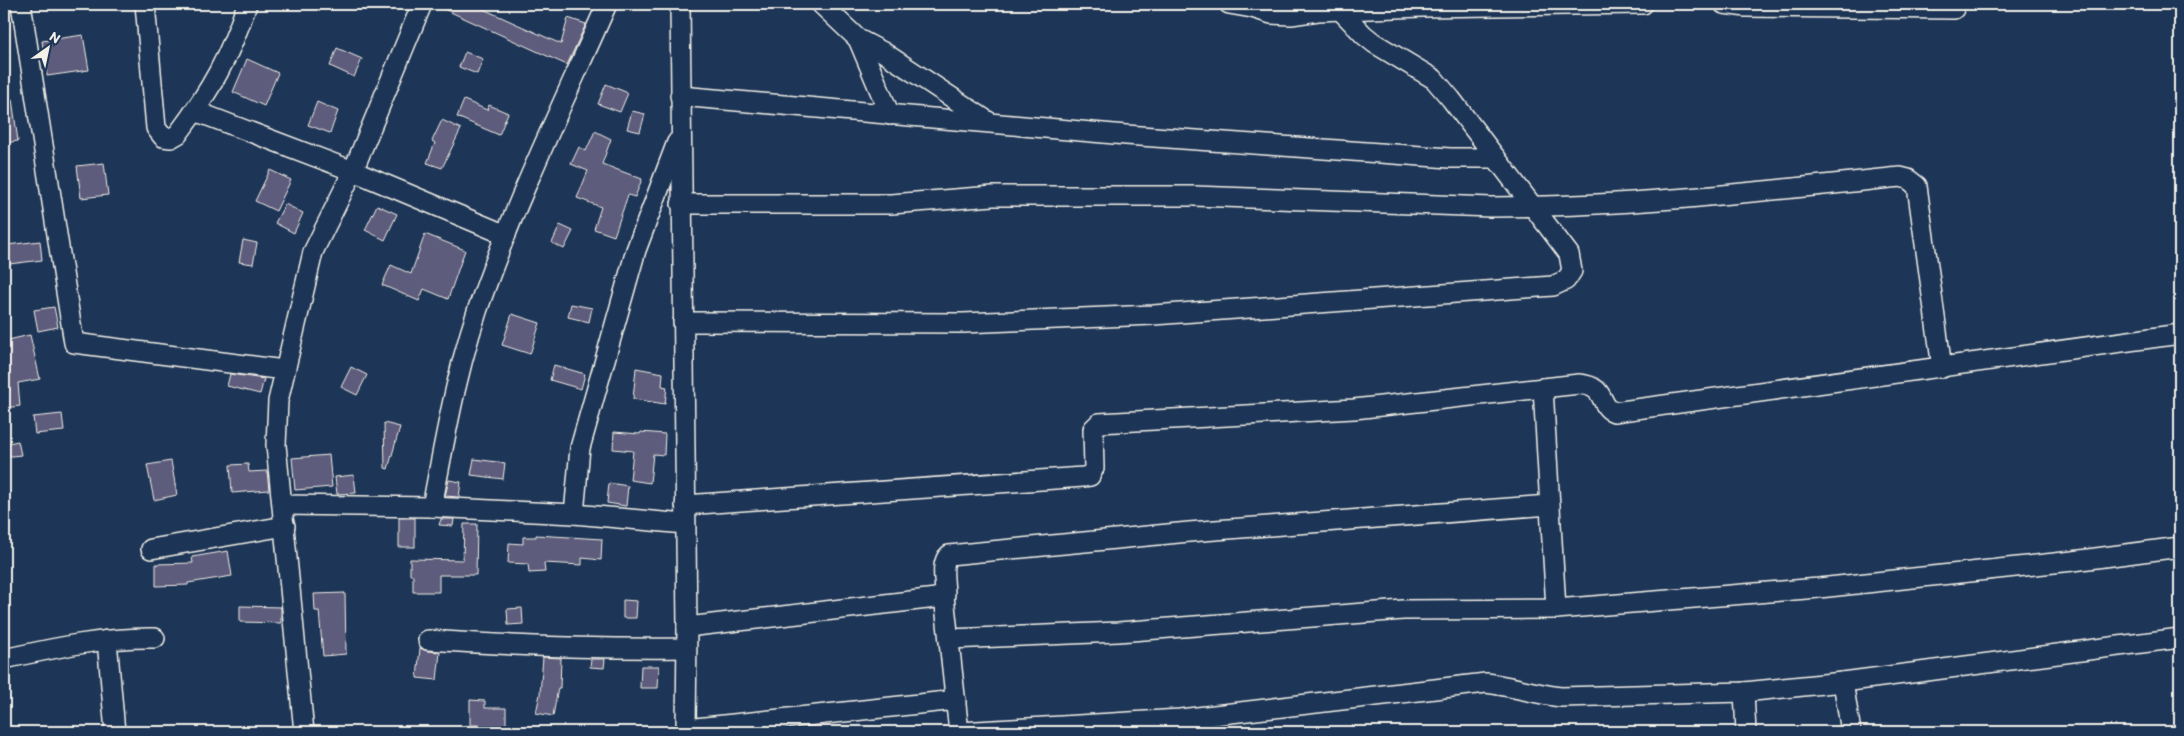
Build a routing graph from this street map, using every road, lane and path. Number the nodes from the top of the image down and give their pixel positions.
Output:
1 (21, 4) edge
2 (145, 4) edge
3 (247, 4) edge
4 (422, 4) edge
5 (607, 4) edge
6 (680, 4) edge
7 (821, 4) edge
8 (1229, 4) edge
9 (1643, 4) edge
10 (1724, 4) edge
11 (1954, 9) dead end
12 (1340, 10) junction
13 (858, 39) junction
14 (680, 96) junction
15 (195, 112) junction
16 (890, 116) junction
17 (992, 124) junction
18 (680, 132) junction
19 (1496, 158) junction
20 (353, 171) junction
21 (681, 204) junction
22 (1533, 207) junction
23 (506, 235) junction
24 (683, 322) junction
25 (2180, 334) edge
26 (1942, 368) junction
27 (284, 370) junction
28 (1543, 388) junction
29 (282, 505) junction
30 (685, 505) junction
31 (1550, 506) junction
32 (432, 507) junction
33 (574, 514) junction
34 (685, 524) junction
35 (284, 526) junction
36 (2180, 547) edge
37 (151, 549) dead end
38 (944, 596) junction
39 (1556, 609) junction
40 (687, 627) junction
41 (155, 638) dead end
42 (2180, 638) edge
43 (949, 639) junction
44 (107, 640) junction
45 (428, 640) dead end
46 (686, 648) junction
47 (4, 659) edge
48 (1843, 682) junction
49 (1744, 692) junction
50 (956, 700) junction
51 (686, 731) edge
52 (115, 732) edge
53 (304, 732) edge
54 (959, 732) edge
55 (1746, 732) edge
56 (1851, 732) edge

1 - 27 street
2 - 15 street
3 - 15 street
4 - 20 street
5 - 23 street
6 - 14 street
7 - 13 street
8 - 12 street
9 - 12 street
10 - 11 street
12 - 19 street
13 - 16 street
13 - 17 street
14 - 16 street
14 - 18 street
15 - 20 street
16 - 17 street
17 - 19 street
18 - 21 street
18 - 33 street
19 - 22 street
20 - 23 street
20 - 27 street
21 - 22 street
21 - 24 street
22 - 24 street
22 - 26 street
23 - 32 street
24 - 30 street
25 - 26 street
26 - 28 street
27 - 29 street
28 - 30 street
28 - 31 street
29 - 32 street
29 - 35 street
30 - 34 street
31 - 38 street
31 - 39 street
32 - 33 street
33 - 34 street
34 - 40 street
35 - 37 street
35 - 53 street
36 - 39 street
38 - 40 street
38 - 43 street
39 - 43 street
40 - 46 street
41 - 44 street
42 - 48 street
43 - 50 street
44 - 47 street
44 - 52 street
45 - 46 street
46 - 51 street
48 - 49 street
48 - 56 street
49 - 54 street
49 - 55 street
50 - 51 street
50 - 54 street

